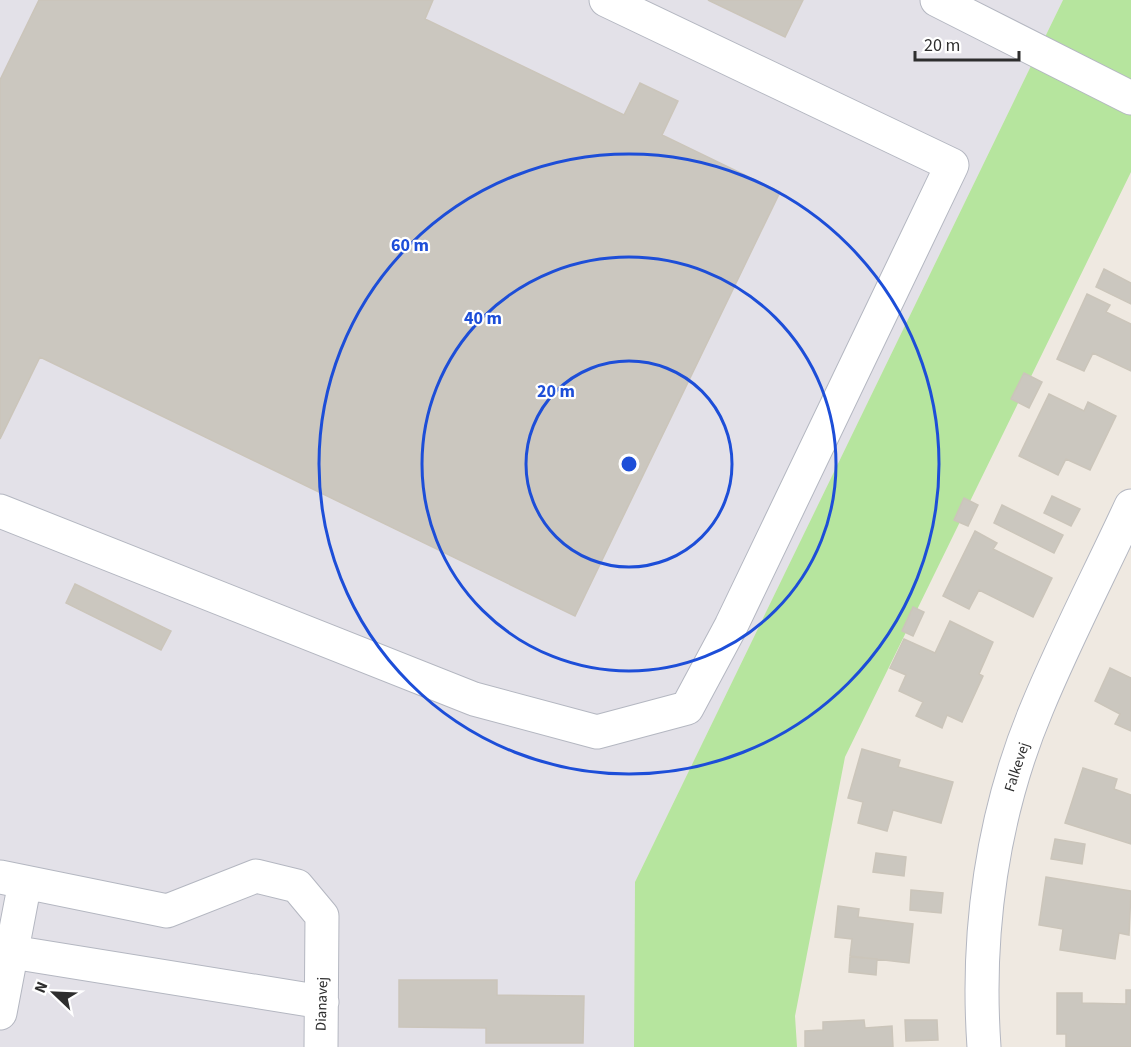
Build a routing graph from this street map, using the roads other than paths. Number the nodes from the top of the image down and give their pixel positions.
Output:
1 (606, 0) edge
2 (937, 0) edge
3 (1131, 98) edge
4 (1131, 506) edge
5 (0, 511) edge
6 (12, 880) edge
7 (12, 952) junction
8 (322, 1002) junction
9 (0, 1013) edge
10 (321, 1047) edge
11 (984, 1047) edge

1 - 5 street
2 - 3 street
4 - 11 street, Falkevej
6 - 7 street
6 - 8 street, Dianavej
7 - 8 street
7 - 9 street
8 - 10 street, Dianavej

